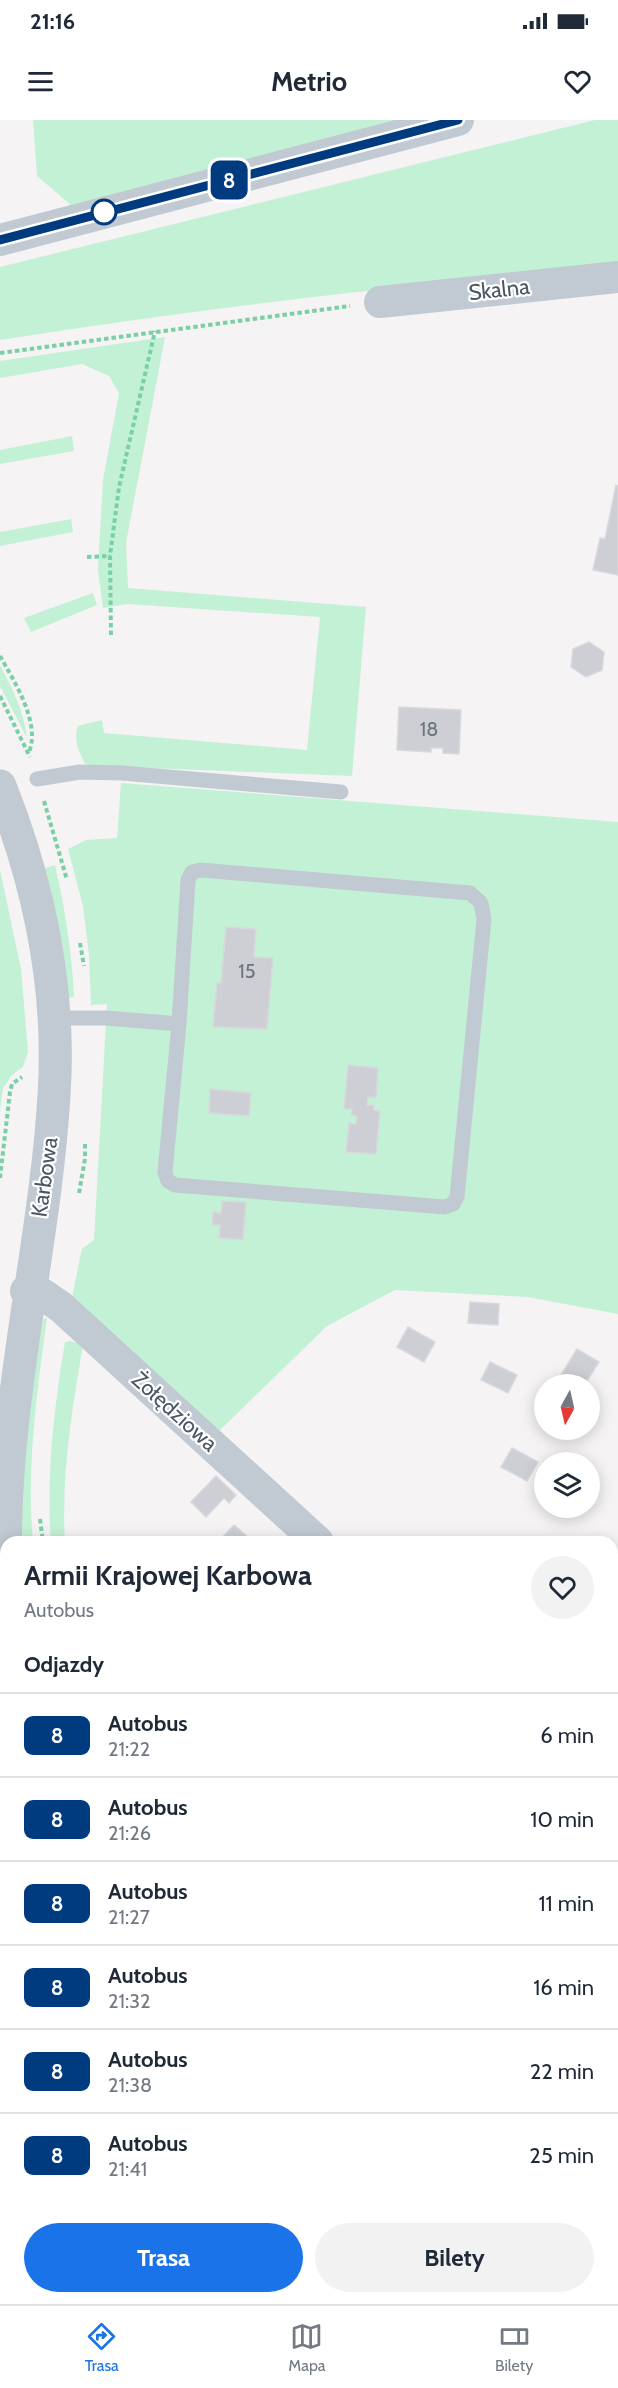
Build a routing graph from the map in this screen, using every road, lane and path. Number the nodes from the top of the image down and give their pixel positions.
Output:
1 (458, 120) edge
2 (0, 240) edge
3 (618, 277) edge
4 (380, 302) joint
5 (155, 332) junction
6 (0, 353) edge
7 (110, 556) junction
8 (87, 557) dead end
9 (111, 635) dead end
10 (0, 656) edge
11 (0, 696) edge
12 (37, 779) dead end
13 (0, 786) edge
14 (341, 792) dead end
15 (54, 1018) junction
16 (179, 1024) junction
17 (26, 1291) junction
18 (4, 1536) edge
19 (311, 1536) edge

1 - 2 street
3 - 4 street, Skalna
4 - 5 path
5 - 6 path
5 - 7 path
7 - 8 path
7 - 9 path
10 - 11 path
12 - 14 lane
13 - 15 street, Karbowa
15 - 16 lane
15 - 17 street, Karbowa
16 - 16 lane
17 - 18 street, Karbowa
17 - 19 street, Żołędziowa

